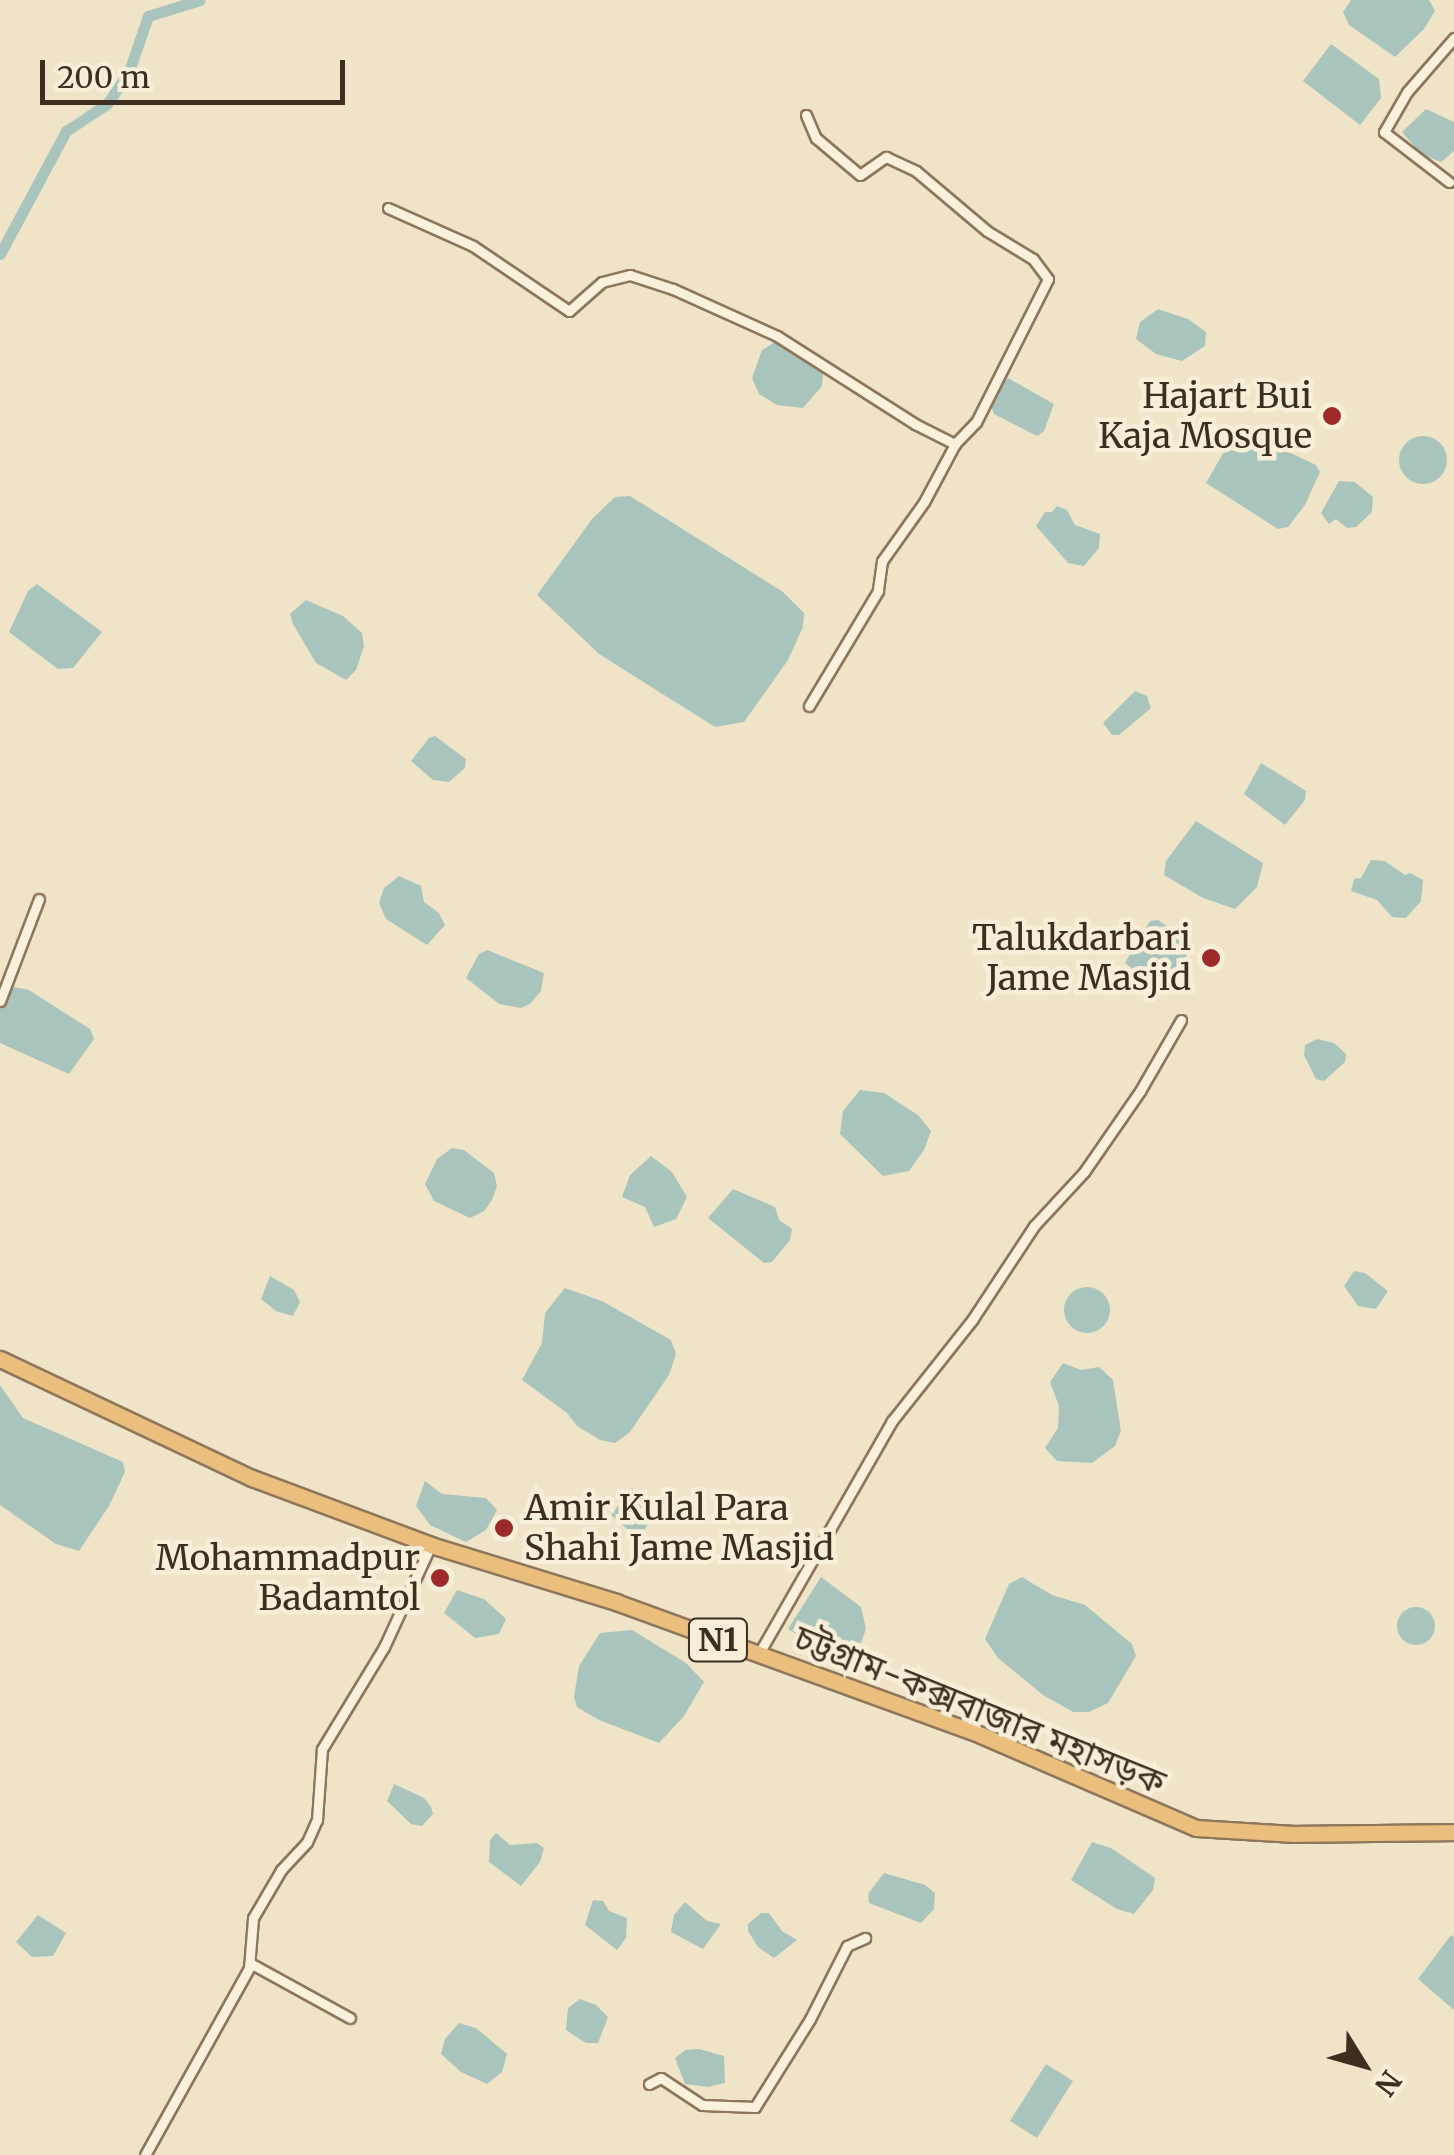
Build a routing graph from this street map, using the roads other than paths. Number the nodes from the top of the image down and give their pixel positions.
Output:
1 (1454, 38) edge
2 (806, 115) dead end
3 (1449, 182) dead end
4 (388, 208) dead end
5 (955, 444) junction
6 (809, 706) dead end
7 (40, 899) dead end
8 (0, 1001) edge
9 (1180, 1020) dead end
10 (0, 1359) edge
11 (432, 1545) junction
12 (758, 1655) junction
13 (1454, 1832) edge
14 (865, 1938) dead end
15 (250, 1962) junction
16 (350, 2018) dead end
17 (649, 2084) dead end
18 (144, 2155) edge

1 - 3 street
2 - 5 street
4 - 5 street
5 - 6 street
7 - 8 street
9 - 12 street
10 - 11 highway, চট্টগ্রাম-কক্সবাজার মহাসড়ক / N1
11 - 12 highway, চট্টগ্রাম-কক্সবাজার মহাসড়ক / N1
11 - 15 street
12 - 13 highway, চট্টগ্রাম-কক্সবাজার মহাসড়ক / N1
14 - 17 street
15 - 16 street
15 - 18 street

